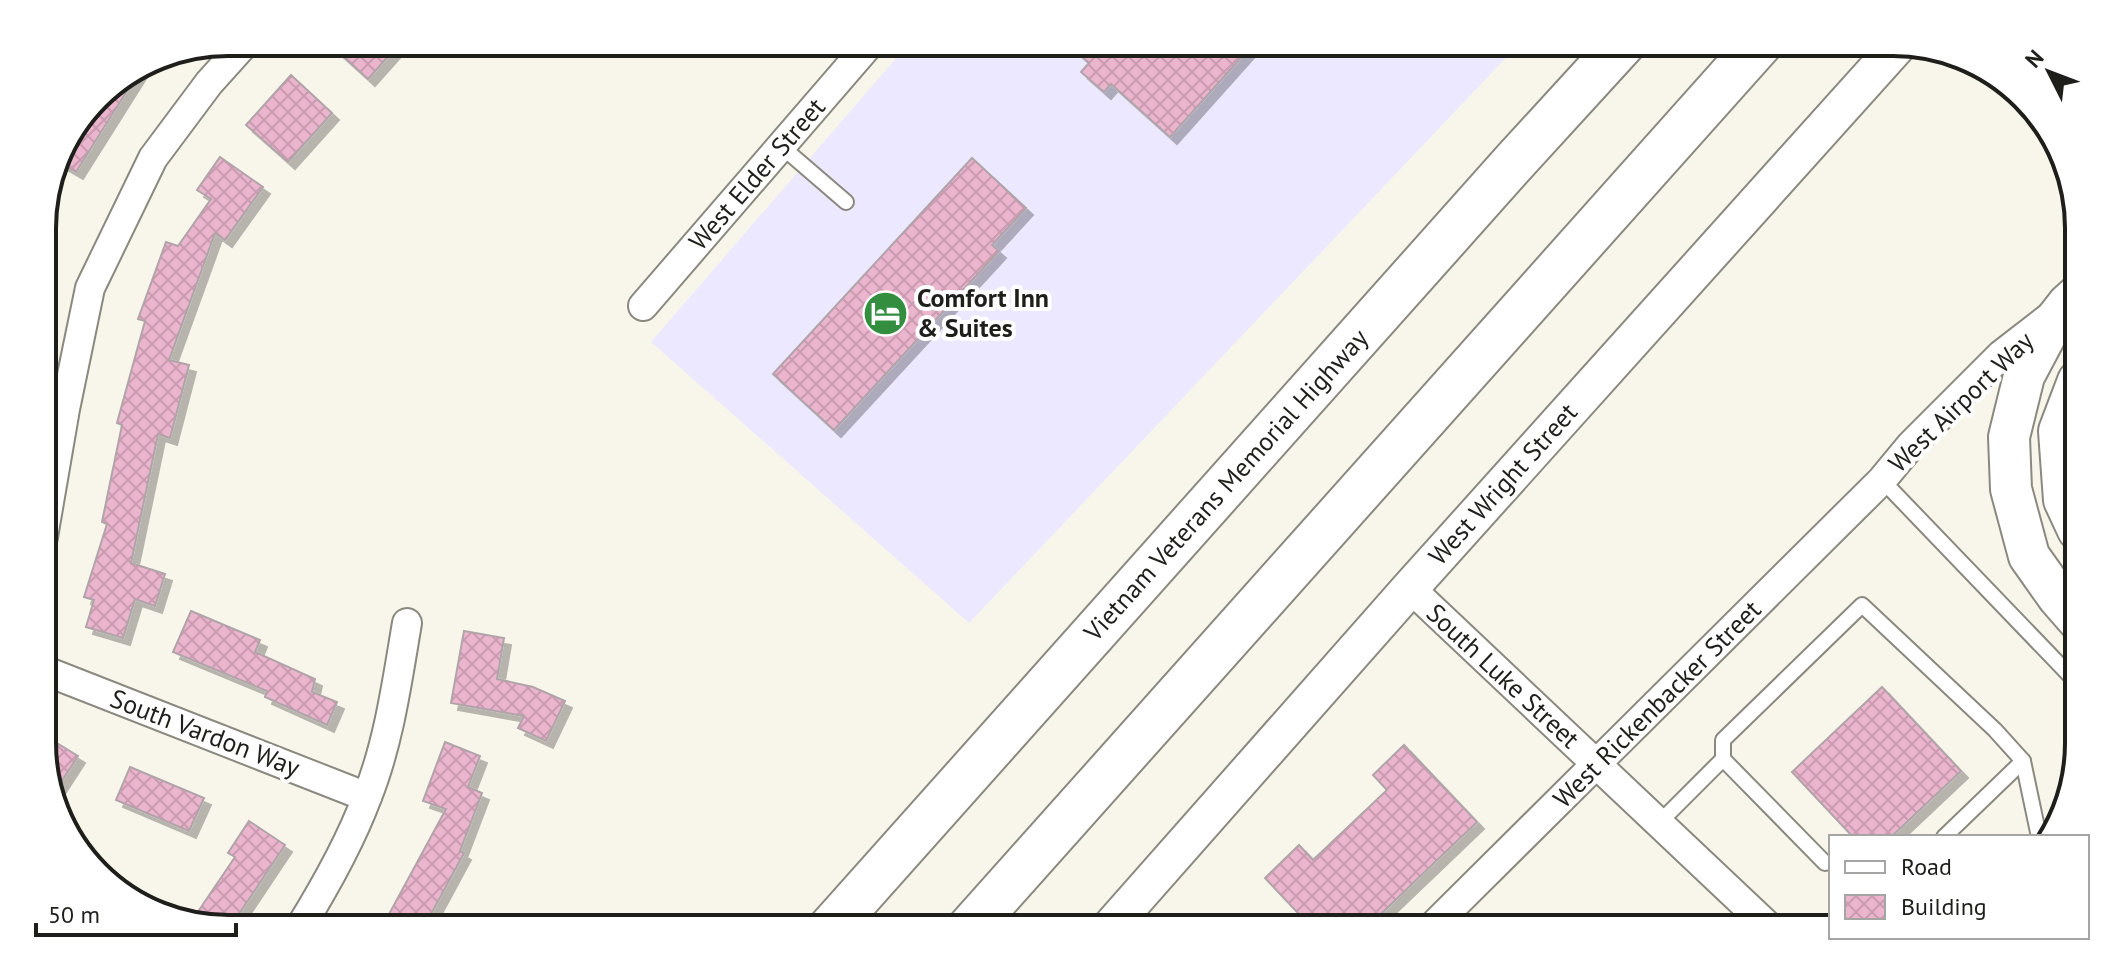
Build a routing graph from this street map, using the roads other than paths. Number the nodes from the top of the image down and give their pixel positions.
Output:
1 (233, 56) edge
2 (859, 56) edge
3 (1597, 56) edge
4 (1611, 56) edge
5 (1748, 56) edge
6 (1888, 56) edge
7 (781, 146) junction
8 (1516, 160) junction
9 (846, 202) dead end
10 (2065, 305) edge
11 (643, 306) dead end
12 (2065, 309) edge
13 (2065, 415) edge
14 (56, 461) edge
15 (1882, 480) junction
16 (2065, 502) edge
17 (1410, 588) junction
18 (2065, 605) edge
19 (407, 623) dead end
20 (2065, 671) edge
21 (56, 675) edge
22 (1723, 759) junction
23 (2023, 761) junction
24 (1597, 764) junction
25 (367, 797) junction
26 (1659, 823) junction
27 (2038, 834) edge
28 (1946, 835) edge
29 (1825, 863) dead end
30 (308, 915) edge
31 (842, 915) edge
32 (982, 915) edge
33 (1121, 915) edge
34 (1444, 915) edge
35 (1756, 915) edge

1 - 14 street
2 - 7 street, West Elder Street
3 - 8 highway
4 - 8 highway, Vietnam Veterans Memorial Highway
5 - 32 highway
6 - 17 street, West Wright Street
7 - 9 lane
7 - 11 street, West Elder Street
8 - 31 highway, Vietnam Veterans Memorial Highway
10 - 15 street, West Airport Way
12 - 18 main road
13 - 16 main road
15 - 20 lane
15 - 24 street, West Rickenbacker Street
17 - 24 street, South Luke Street
17 - 33 street, West Wright Street
19 - 25 street
21 - 25 street, South Vardon Way
22 - 23 lane
22 - 26 lane
22 - 29 lane
23 - 27 lane
23 - 28 lane
24 - 26 street, South Luke Street
24 - 34 street, West Rickenbacker Street
25 - 30 street
26 - 35 street, South Luke Street

